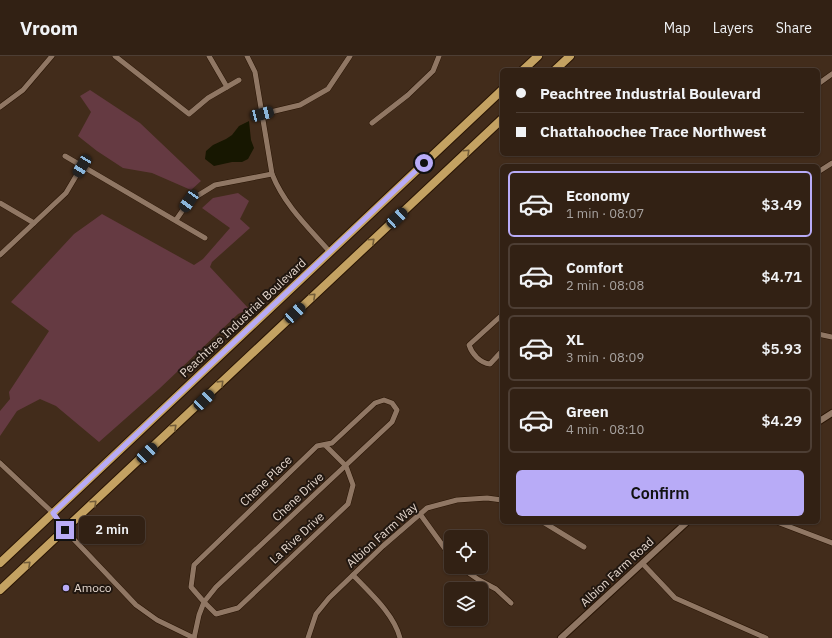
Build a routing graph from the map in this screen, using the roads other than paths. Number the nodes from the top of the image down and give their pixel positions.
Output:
1 (52, 56) edge
2 (115, 56) edge
3 (209, 56) edge
4 (247, 56) edge
5 (350, 56) edge
6 (439, 56) edge
7 (538, 56) edge
8 (570, 56) edge
9 (525, 68) edge
10 (557, 68) edge
11 (832, 74) edge
12 (240, 80) dead end
13 (820, 83) edge
14 (227, 87) junction
15 (500, 92) edge
16 (0, 107) edge
17 (262, 114) junction
18 (500, 121) edge
19 (372, 122) dead end
20 (65, 156) dead end
21 (832, 163) edge
22 (82, 166) junction
23 (820, 171) edge
24 (272, 174) junction
25 (0, 203) edge
26 (176, 220) junction
27 (34, 223) junction
28 (205, 238) dead end
29 (330, 252) junction
30 (0, 255) edge
31 (500, 317) edge
32 (820, 334) edge
33 (832, 337) edge
34 (500, 353) edge
35 (392, 403) joint
36 (832, 413) edge
37 (820, 421) edge
38 (325, 444) junction
39 (0, 463) edge
40 (346, 466) junction
41 (500, 500) edge
42 (53, 513) junction
43 (420, 514) junction
44 (546, 524) edge
45 (685, 524) edge
46 (782, 524) edge
47 (65, 530) junction
48 (832, 543) edge
49 (444, 547) edge
50 (584, 547) dead end
51 (0, 563) edge
52 (642, 563) junction
53 (470, 574) edge
54 (353, 575) junction
55 (0, 590) edge
56 (204, 602) junction
57 (512, 603) dead end
58 (194, 638) edge
59 (308, 638) edge
60 (400, 638) edge
61 (561, 638) edge
62 (766, 638) edge

1 - 16 street
2 - 14 street
3 - 14 street
4 - 17 street
5 - 17 street
6 - 19 street
7 - 9 highway
8 - 10 highway
11 - 13 street
12 - 14 street
15 - 29 highway, Peachtree Industrial Boulevard
17 - 24 street
47 -> 18 highway
20 - 22 street
21 - 23 street
22 - 26 street
22 - 27 street
24 - 26 street
24 - 29 street
25 - 27 street
26 - 28 street
27 - 30 street
29 - 42 highway, Peachtree Industrial Boulevard
31 - 34 street
32 - 33 street
35 - 38 street, Chene Place
35 - 40 street, Chene Drive
36 - 37 street
38 - 40 street, La Rive Drive
38 - 56 street, Chene Place
39 - 42 street
40 - 56 street, Chene Drive
40 - 56 street, La Rive Drive
41 - 43 street, Albion Farm Way
42 - 47 street
42 - 51 highway, Peachtree Industrial Boulevard
43 - 49 street
43 - 54 street, Albion Farm Way
44 - 50 street
45 - 52 street, Albion Farm Road
46 - 48 street
55 -> 47 highway
47 - 58 street
52 - 61 street, Albion Farm Road
52 - 62 street
53 - 57 street
54 - 59 street, Albion Farm Way
54 - 60 street
56 - 58 street, Chene Drive

